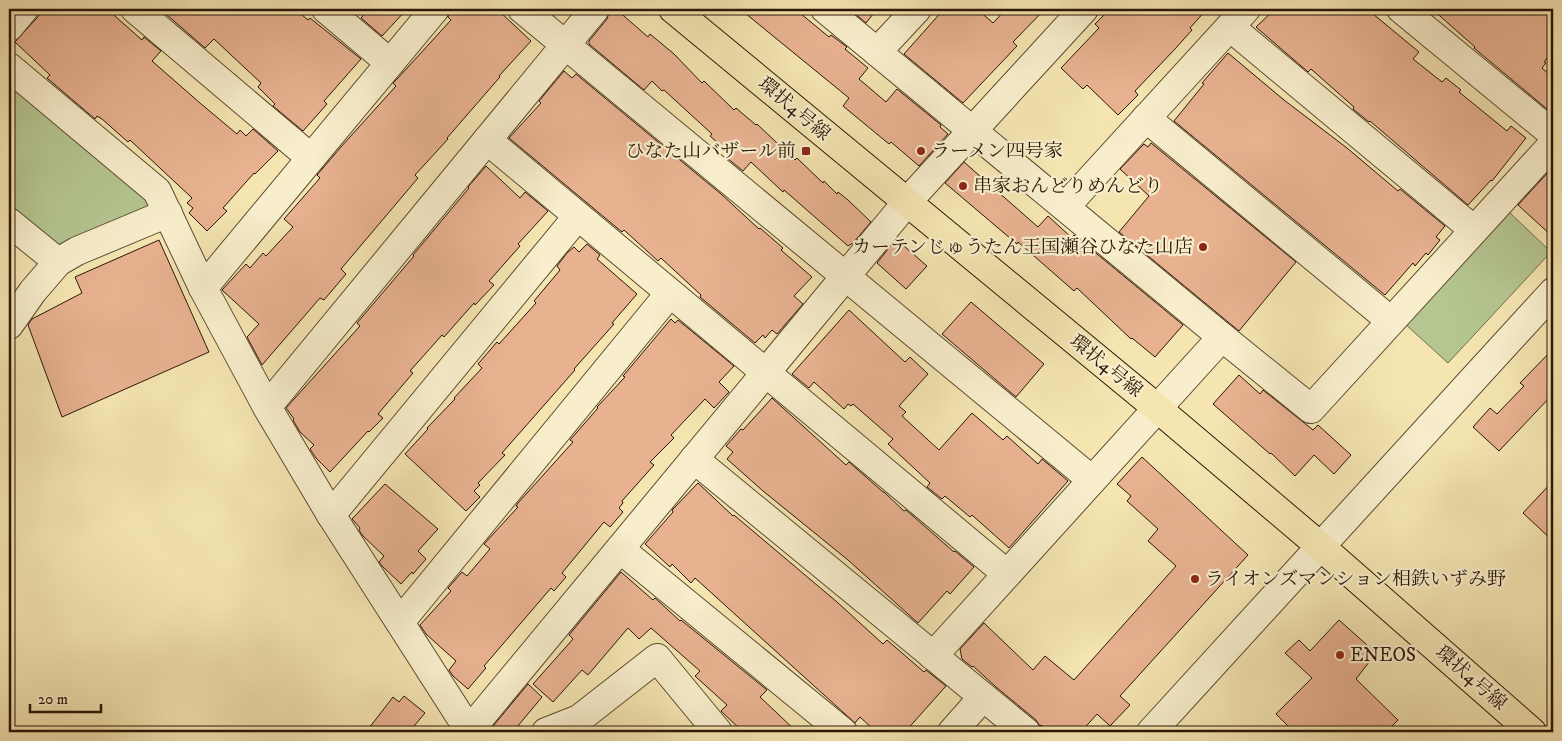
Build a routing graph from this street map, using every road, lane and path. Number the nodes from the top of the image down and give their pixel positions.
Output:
1 (24, 9) edge
2 (135, 9) edge
3 (326, 9) edge
4 (436, 9) edge
5 (522, 9) edge
6 (595, 9) edge
7 (673, 9) edge
8 (825, 9) edge
9 (917, 9) edge
10 (1084, 9) edge
11 (1401, 9) edge
12 (1238, 18) edge
13 (9, 27) edge
14 (566, 45) junction
15 (877, 52) junction
16 (390, 63) junction
17 (9, 67) edge
18 (1146, 118) junction
19 (972, 131) junction
20 (1553, 134) edge
21 (487, 140) junction
22 (1553, 144) edge
23 (311, 158) junction
24 (907, 202) junction
25 (1065, 207) junction
26 (168, 213) junction
27 (578, 216) junction
28 (9, 222) edge
29 (1474, 230) junction
30 (58, 262) junction
31 (846, 276) junction
32 (203, 288) junction
33 (1553, 292) edge
34 (670, 293) junction
35 (1391, 320) junction
36 (9, 325) edge
37 (1222, 338) junction
38 (766, 373) junction
39 (267, 407) junction
40 (1157, 408) junction
41 (694, 459) junction
42 (1092, 480) junction
43 (331, 515) junction
44 (1320, 546) junction
45 (620, 549) junction
46 (1007, 574) junction
47 (400, 622) junction
48 (933, 656) junction
49 (983, 697) junction
50 (470, 732) edge
51 (546, 732) edge
52 (718, 732) edge
53 (843, 732) edge
54 (952, 732) edge
55 (1026, 732) edge
56 (1150, 732) edge
57 (1532, 732) edge

1 - 13 street
2 - 23 street
3 - 16 street
4 - 16 street
5 - 14 street
6 - 14 street
7 - 24 main road, 環状4号線
8 - 15 street
9 - 15 street
10 - 19 street
11 - 20 street
12 - 18 street
12 - 29 street
14 - 21 street
14 - 31 street
15 - 19 street
16 - 23 street
17 - 26 street
18 - 25 street
18 - 35 street
19 - 24 street
19 - 25 street
21 - 27 street
21 - 39 street
22 - 29 street
23 - 32 street
24 - 31 street
24 - 40 main road, 環状4号線
25 - 37 street
26 - 30 street
26 - 32 street
27 - 34 street
27 - 43 street
28 - 30 street
29 - 35 street
30 - 36 street
31 - 38 street
31 - 42 street
32 - 39 street
33 - 44 street
34 - 38 street
34 - 47 street
35 - 37 street
37 - 40 street
38 - 41 street
38 - 46 street
39 - 43 street
40 - 42 street
40 - 44 main road, 環状4号線
41 - 45 street
41 - 48 street
42 - 46 street
43 - 47 street
44 - 56 street
44 - 57 main road, 環状4号線
45 - 50 street
45 - 53 street
46 - 48 street
47 - 50 street
48 - 49 street
49 - 54 street
49 - 55 street
51 - 52 street

